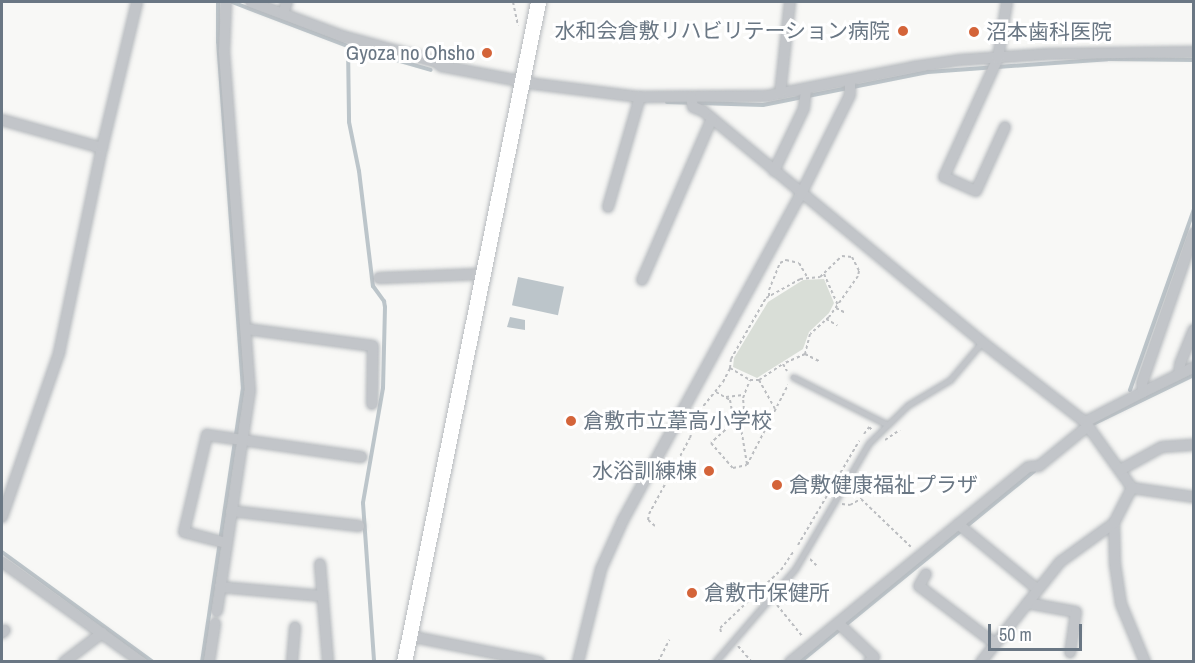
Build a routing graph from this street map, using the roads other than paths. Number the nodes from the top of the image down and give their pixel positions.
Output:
1 (137, 2) edge
2 (226, 2) edge
3 (251, 2) edge
4 (287, 2) edge
5 (538, 2) edge
6 (790, 2) edge
7 (1006, 2) edge
8 (283, 13) junction
9 (1194, 52) edge
10 (996, 62) junction
11 (522, 82) junction
12 (850, 86) junction
13 (780, 94) junction
14 (805, 96) junction
15 (640, 97) junction
16 (692, 101) junction
17 (712, 118) junction
18 (2, 120) edge
19 (1005, 127) dead end
20 (102, 148) junction
21 (774, 171) junction
22 (801, 194) junction
23 (608, 207) dead end
24 (1194, 233) edge
25 (482, 274) junction
26 (379, 278) dead end
27 (642, 280) dead end
28 (246, 329) junction
29 (1194, 330) edge
30 (982, 342) junction
31 (1194, 367) edge
32 (1179, 374) junction
33 (793, 377) road end
34 (1143, 392) junction
35 (372, 404) dead end
36 (886, 424) junction
37 (1087, 424) junction
38 (238, 441) junction
39 (1194, 445) edge
40 (361, 458) dead end
41 (1120, 470) junction
42 (1132, 488) junction
43 (1194, 497) edge
44 (231, 511) junction
45 (2, 517) edge
46 (1114, 523) junction
47 (359, 526) dead end
48 (961, 527) junction
49 (223, 542) junction
50 (2, 562) edge
51 (320, 564) dead end
52 (926, 574) dead end
53 (220, 587) junction
54 (1038, 589) junction
55 (323, 596) junction
56 (1027, 603) junction
57 (217, 611) dead end
58 (215, 623) dead end
59 (840, 625) junction
60 (295, 627) dead end
61 (102, 633) junction
62 (410, 636) junction
63 (994, 643) junction
64 (1070, 653) dead end
65 (874, 660) edge
66 (213, 661) edge
67 (64, 662) edge
68 (141, 662) edge
69 (292, 662) edge
70 (328, 662) edge
71 (404, 662) edge
72 (539, 662) edge
73 (578, 662) edge
74 (715, 662) edge
75 (790, 662) edge
76 (981, 662) edge
77 (1145, 662) edge

1 - 20 street
2 - 28 street
3 - 8 street
4 - 8 street
5 - 11 street
6 - 13 street
7 - 10 street
8 - 11 street
9 - 10 street
10 - 12 street
10 - 19 street
11 - 15 street
11 - 25 street
12 - 14 street
12 - 22 street
13 - 14 street
13 - 16 street
14 - 21 street
15 - 16 street
15 - 23 street
16 - 17 street
17 - 21 street
17 - 27 street
18 - 20 street
20 - 45 street
21 - 22 street
22 - 30 street
22 - 73 street
24 - 34 street
25 - 26 street
25 - 62 street
28 - 35 street
28 - 38 street
29 - 32 street
30 - 36 lane
30 - 37 street
31 - 32 street
32 - 34 street
33 - 36 lane
34 - 37 street
36 - 74 lane
37 - 41 street
37 - 48 street
38 - 40 street
38 - 44 street
38 - 49 street
39 - 41 street
41 - 42 street
42 - 43 street
42 - 46 street
44 - 47 street
44 - 49 street
46 - 54 street
46 - 77 street
48 - 54 street
48 - 59 street
49 - 53 street
50 - 61 street
51 - 55 street
52 - 63 street
53 - 55 street
53 - 57 street
54 - 56 street
55 - 70 street
56 - 63 street
56 - 64 street
58 - 66 street
59 - 65 street
59 - 75 street
60 - 69 street
61 - 67 street
61 - 68 street
62 - 71 street
62 - 72 street
63 - 76 street

